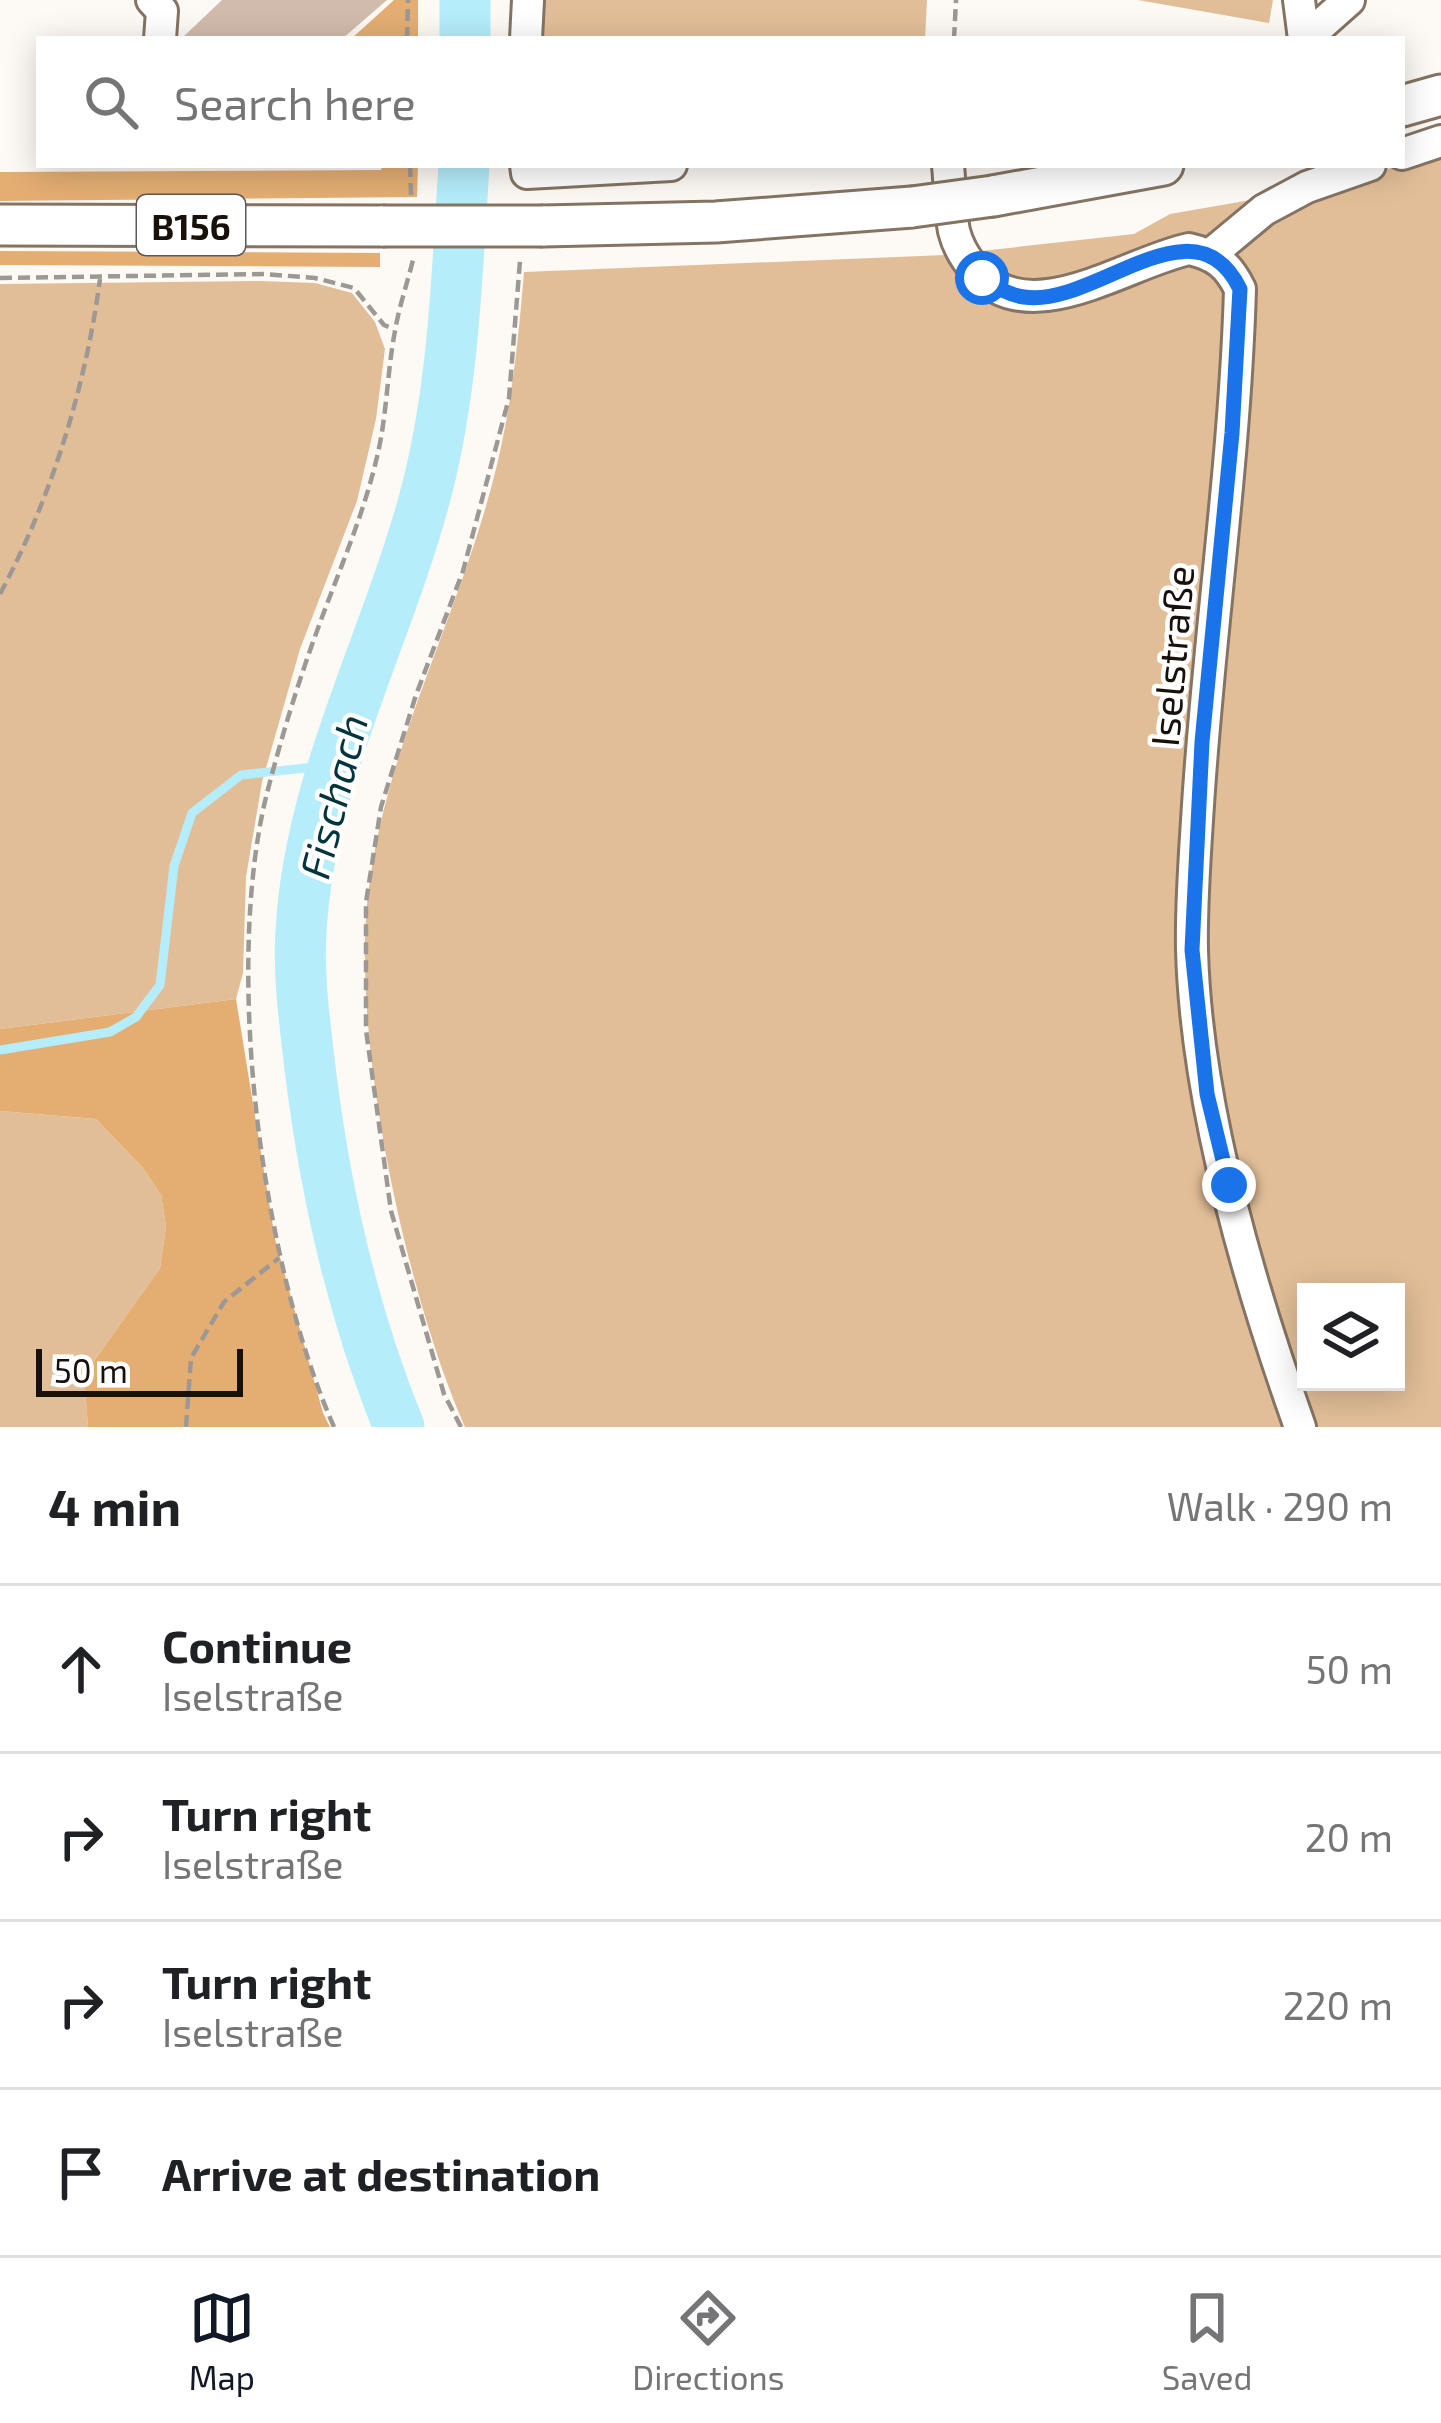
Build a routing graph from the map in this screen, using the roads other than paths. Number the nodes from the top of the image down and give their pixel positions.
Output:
1 (152, 0) edge
2 (528, 0) edge
3 (1299, 0) edge
4 (1349, 0) edge
5 (160, 36) edge
6 (526, 36) edge
7 (1305, 36) edge
8 (1308, 36) edge
9 (1441, 95) edge
10 (1405, 105) edge
11 (1441, 141) edge
12 (1405, 153) edge
13 (526, 168) edge
14 (616, 168) edge
15 (948, 168) edge
16 (1147, 168) edge
17 (1361, 168) edge
18 (0, 225) edge
19 (1211, 254) junction
20 (1300, 1427) edge

1 - 5 street
2 - 6 street
3 - 7 street
4 - 8 street
9 - 10 main road
11 - 12 street
13 - 14 street
15 - 19 street
16 - 18 main road, B156, bridge
17 - 19 street
19 - 20 street, Iselstraße

